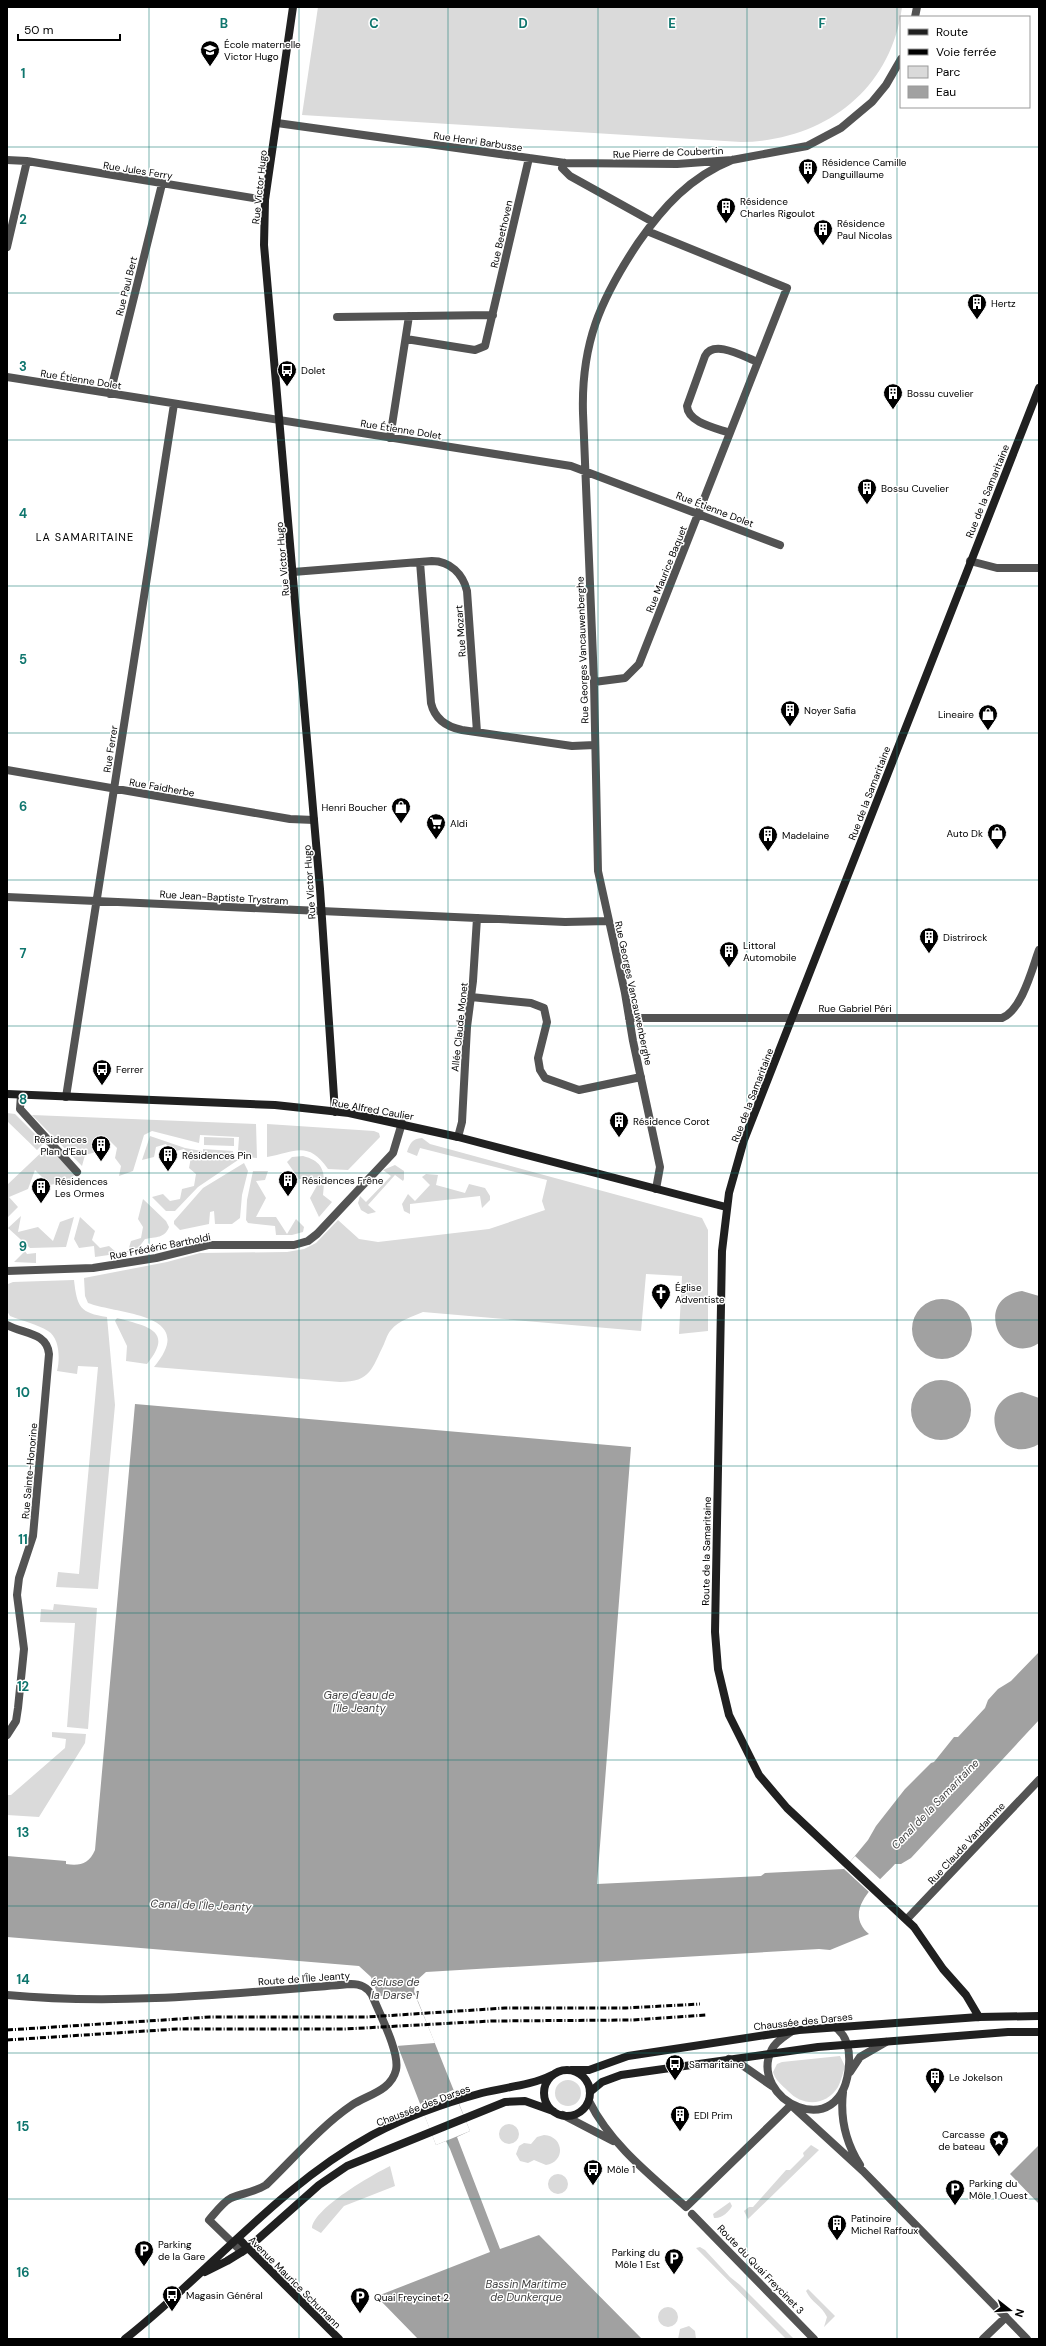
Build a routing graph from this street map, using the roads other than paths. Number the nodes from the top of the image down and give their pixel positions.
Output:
1 (293, 7) edge
2 (900, 61) edge
3 (277, 123) junction
4 (529, 158) junction
5 (7, 160) edge
6 (732, 160) junction
7 (27, 161) junction
8 (566, 163) junction
9 (162, 184) junction
10 (265, 200) junction
11 (653, 222) junction
12 (647, 231) junction
13 (7, 247) edge
14 (493, 315) junction
15 (336, 316) dead end
16 (409, 316) junction
17 (406, 338) junction
18 (758, 362) junction
19 (7, 378) edge
20 (1039, 388) edge
21 (110, 394) junction
22 (174, 404) junction
23 (280, 421) junction
24 (730, 433) junction
25 (390, 438) junction
26 (585, 470) junction
27 (699, 514) junction
28 (780, 545) dead end
29 (970, 561) junction
30 (420, 562) junction
31 (1039, 568) edge
32 (293, 572) junction
33 (594, 682) junction
34 (477, 732) junction
35 (595, 745) junction
36 (7, 770) edge
37 (114, 788) junction
38 (314, 820) junction
39 (7, 897) edge
40 (96, 901) junction
41 (321, 911) junction
42 (477, 918) junction
43 (608, 920) junction
44 (1039, 950) edge
45 (471, 997) junction
46 (629, 1018) junction
47 (792, 1018) junction
48 (641, 1077) junction
49 (7, 1094) edge
50 (21, 1095) junction
51 (66, 1097) junction
52 (335, 1112) junction
53 (402, 1123) junction
54 (458, 1137) junction
55 (77, 1172) dead end
56 (656, 1189) junction
57 (726, 1207) junction
58 (7, 1271) edge
59 (7, 1325) edge
60 (7, 1735) edge
61 (1039, 1780) edge
62 (907, 1920) junction
63 (7, 1995) edge
64 (1039, 2016) edge
65 (979, 2017) junction
66 (835, 2027) junction
67 (792, 2031) junction
68 (1039, 2032) edge
69 (889, 2041) junction
70 (847, 2044) junction
71 (770, 2053) junction
72 (729, 2059) junction
73 (572, 2070) junction
74 (848, 2074) junction
75 (552, 2076) junction
76 (774, 2087) junction
77 (844, 2090) junction
78 (590, 2097) junction
79 (792, 2105) junction
80 (553, 2111) junction
81 (563, 2115) junction
82 (618, 2145) junction
83 (863, 2171) junction
84 (692, 2214) dead end
85 (235, 2241) junction
86 (245, 2250) junction
87 (197, 2276) junction
88 (1006, 2317) junction
89 (125, 2339) edge
90 (339, 2339) edge
91 (814, 2339) edge
92 (983, 2339) edge
93 (1026, 2339) edge

1 - 3 street, Rue Victor Hugo
2 - 6 street, Rue Pierre de Coubertin
3 - 4 street, Rue Henri Barbusse
3 - 10 street, Rue Victor Hugo
4 - 8 street, Rue Henri Barbusse
4 - 14 street, Rue Beethoven
5 - 7 street, Rue Jules Ferry
6 - 8 street, Rue Pierre de Coubertin
6 - 11 street, Rue Georges Vancauwenberghe
7 - 9 street, Rue Jules Ferry
7 - 13 street
8 - 11 street
9 - 10 street, Rue Jules Ferry
9 - 21 street, Rue Paul Bert
10 - 23 street, Rue Victor Hugo
11 - 12 street, Rue Georges Vancauwenberghe
12 - 18 street, Rue Maurice Baquet
12 - 26 street, Rue Georges Vancauwenberghe
14 - 16 street
14 - 17 street, Rue Beethoven
15 - 16 street
16 - 17 street
17 - 25 street
18 - 24 street, Rue Maurice Baquet
18 - 24 street
19 - 21 street, Rue Étienne Dolet
20 - 29 street, Rue de la Samaritaine
21 - 22 street, Rue Étienne Dolet
22 - 23 street, Rue Étienne Dolet
22 - 37 street, Rue Ferrer
23 - 25 street, Rue Étienne Dolet
23 - 32 street, Rue Victor Hugo
24 - 27 street, Rue Maurice Baquet
25 - 26 street, Rue Étienne Dolet
26 - 27 street, Rue Étienne Dolet
26 - 33 street, Rue Georges Vancauwenberghe
27 - 28 street, Rue Étienne Dolet
27 - 33 street, Rue Maurice Baquet
29 - 31 street
29 - 47 street, Rue de la Samaritaine
30 - 32 street, Rue Mozart
30 - 34 street
30 - 34 street, Rue Mozart
32 - 38 street, Rue Victor Hugo
33 - 35 street, Rue Georges Vancauwenberghe
34 - 35 street
35 - 43 street, Rue Georges Vancauwenberghe
36 - 37 street, Rue Faidherbe
37 - 38 street, Rue Faidherbe
37 - 40 street, Rue Ferrer
38 - 41 street, Rue Victor Hugo
39 - 40 street, Rue Jean-Baptiste Trystram
40 - 41 street, Rue Jean-Baptiste Trystram
40 - 51 street, Rue Ferrer
41 - 42 street, Rue Jean-Baptiste Trystram
41 - 52 street, Rue Victor Hugo
42 - 43 street, Rue Jean-Baptiste Trystram
42 - 45 street, Allée Claude Monet
43 - 46 street, Rue Georges Vancauwenberghe
44 - 47 street, Rue Gabriel Péri
45 - 48 street
45 - 54 street, Allée Claude Monet
46 - 47 street, Rue Gabriel Péri
46 - 48 street, Rue Georges Vancauwenberghe
47 - 57 street, Rue de la Samaritaine
48 - 56 street, Rue Georges Vancauwenberghe
49 - 50 street, Rue Alfred Caulier
50 - 51 street, Rue Alfred Caulier
50 - 55 street
51 - 52 street, Rue Alfred Caulier
52 - 53 street, Rue Alfred Caulier
53 - 54 street, Rue Alfred Caulier
53 - 58 street, Rue Frédéric Bartholdi
54 - 56 street, Rue Alfred Caulier
56 - 57 street, Rue Alfred Caulier
57 - 62 street, Route de la Samaritaine
59 - 60 street, Rue Sainte-Honorine
61 - 62 street, Rue Claude Vandamme
62 - 65 street
63 - 85 street, Route de l'Île Jeanty
64 - 65 street, Chaussée des Darses
65 - 66 street, Chaussée des Darses
66 - 67 street, Chaussée des Darses
66 - 70 street
67 - 71 street
67 - 73 street, Chaussée des Darses
68 - 69 street
69 - 70 street
69 - 74 street
70 - 71 street
70 - 74 street
71 - 72 street
71 - 76 street
72 - 76 street
72 - 78 street
73 - 75 street
73 - 78 street
74 - 77 street
75 - 80 street
75 - 85 street, Chaussée des Darses
76 - 79 street
77 - 79 street
77 - 83 street
78 - 81 street
78 - 82 street
79 - 82 street
79 - 83 street
80 - 81 street
80 - 86 street
81 - 82 street
83 - 88 street
84 - 91 street, Route du Quai Freycinet 3
85 - 86 street, Route de l'Île Jeanty
85 - 87 street, Chaussée des Darses
86 - 87 street
86 - 90 street, Avenue Maurice Schumann
87 - 89 street
88 - 92 street
88 - 93 street

